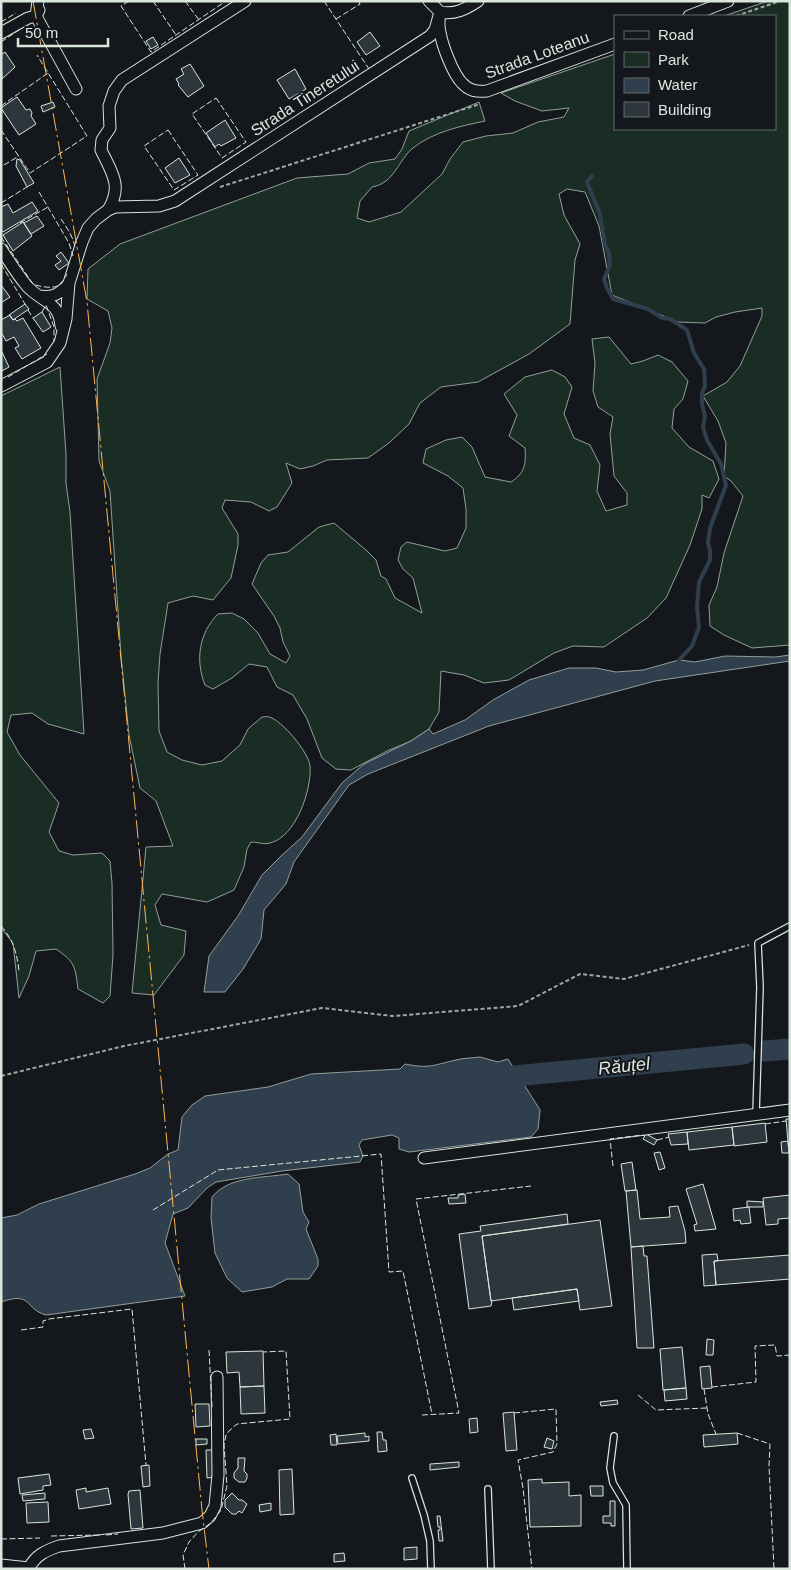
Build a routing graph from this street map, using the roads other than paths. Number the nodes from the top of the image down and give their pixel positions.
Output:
1 (38, 1) edge
2 (43, 1) edge
3 (245, 1) edge
4 (430, 1) edge
5 (478, 1) edge
6 (728, 1) edge
7 (440, 12) junction
8 (692, 15) edge
9 (32, 17) junction
10 (1, 33) edge
11 (614, 44) edge
12 (76, 89) dead end
13 (108, 210) junction
14 (1, 249) edge
15 (69, 283) junction
16 (39, 296) junction
17 (60, 343) junction
18 (1, 386) edge
19 (790, 926) edge
20 (790, 1110) edge
21 (756, 1114) junction
22 (424, 1158) dead end
23 (217, 1377) dead end
24 (614, 1436) dead end
25 (412, 1478) dead end
26 (488, 1489) dead end
27 (1, 1565) edge
28 (29, 1569) edge
29 (431, 1569) edge
30 (491, 1569) edge
31 (627, 1569) edge

1 - 9 street
2 - 9 street
3 - 13 street
4 - 7 street
5 - 7 street
6 - 8 street
7 - 11 street, Strada Loteanu
7 - 13 street, Strada Tineretului
9 - 10 street
9 - 12 street
13 - 15 street
14 - 16 street
15 - 16 street
15 - 17 street
16 - 17 street
17 - 18 street
19 - 21 lane
20 - 21 street
21 - 22 street
23 - 28 street
24 - 31 lane
25 - 29 lane
26 - 30 lane
27 - 28 street

